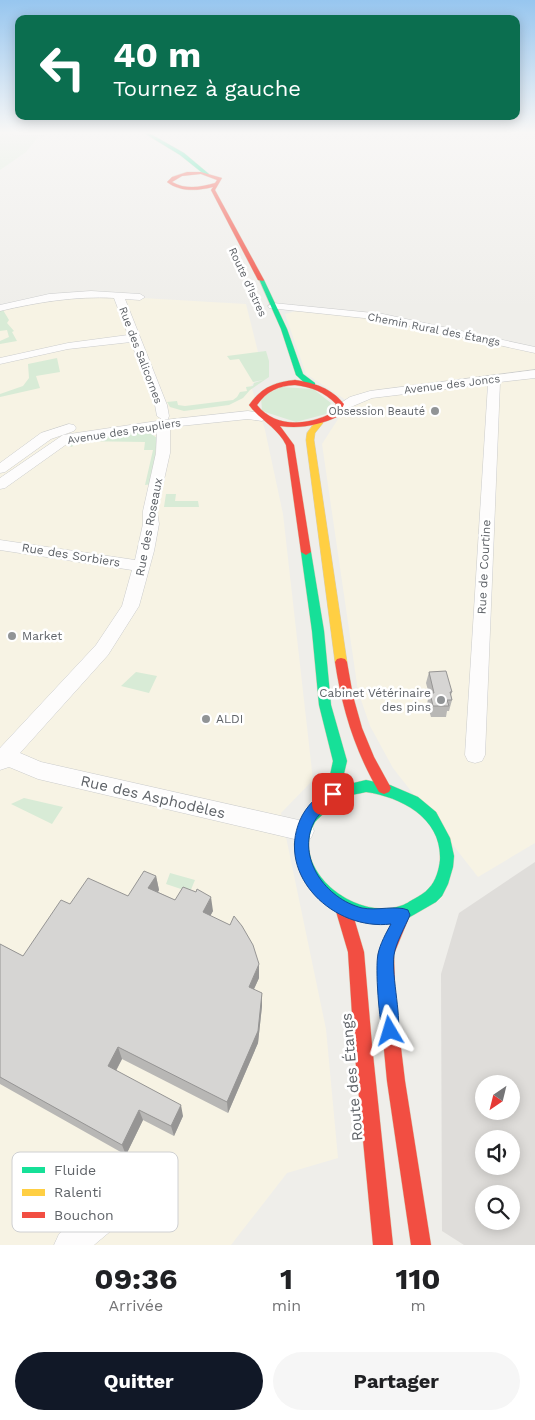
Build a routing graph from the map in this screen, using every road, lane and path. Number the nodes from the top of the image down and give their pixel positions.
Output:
1 (198, 191) edge
2 (214, 191) edge
3 (118, 295) junction
4 (140, 296) dead end
5 (273, 306) junction
6 (0, 308) edge
7 (264, 315) dead end
8 (134, 338) junction
9 (535, 350) edge
10 (0, 361) edge
11 (535, 374) edge
12 (279, 375) dead end
13 (494, 379) junction
14 (312, 385) junction
15 (268, 388) junction
16 (330, 391) junction
17 (370, 395) junction
18 (254, 400) junction
19 (339, 408) junction
20 (266, 419) junction
21 (164, 420) junction
22 (319, 423) junction
23 (0, 469) edge
24 (0, 485) edge
25 (0, 544) edge
26 (142, 566) junction
27 (475, 755) dead end
28 (2, 759) edge
29 (384, 788) junction
30 (333, 794) junction
31 (302, 831) junction
32 (343, 908) junction
33 (402, 915) junction
34 (85, 1232) edge
35 (70, 1245) edge
36 (383, 1245) edge
37 (421, 1245) edge

1 - 7 main road, Route d'Istres
2 - 5 main road, Route d'Istres
3 - 4 street
3 - 6 street
3 - 8 street, Rue des Salicornes
5 - 9 street, Chemin Rural des Étangs
5 - 14 main road, Route d'Istres
8 - 10 street
8 - 21 street, Rue des Salicornes
11 - 13 street, Avenue des Joncs
12 - 15 main road
13 - 17 street, Avenue des Joncs
13 - 27 street, Rue de Courtine
14 - 15 main road
14 - 16 main road
15 - 18 main road
16 - 17 street, Avenue des Joncs
16 - 19 main road
17 - 19 street, Avenue des Joncs
18 - 20 main road
18 - 21 street, Avenue des Peupliers
19 - 22 main road
20 - 21 street, Avenue des Peupliers
20 - 22 main road
20 - 30 main road
21 - 23 street, Avenue des Peupliers
21 - 24 street, Avenue des Peupliers
21 - 26 street, Rue des Roseaux
22 - 29 main road
25 - 26 street, Rue des Sorbiers
26 - 28 street, Rue des Roseaux
28 - 31 street, Rue des Asphodèles
29 - 30 main road
29 - 33 main road
30 - 31 main road
31 - 32 main road
32 - 33 main road
32 - 36 main road, Route des Étangs
33 - 37 main road
34 - 35 street

